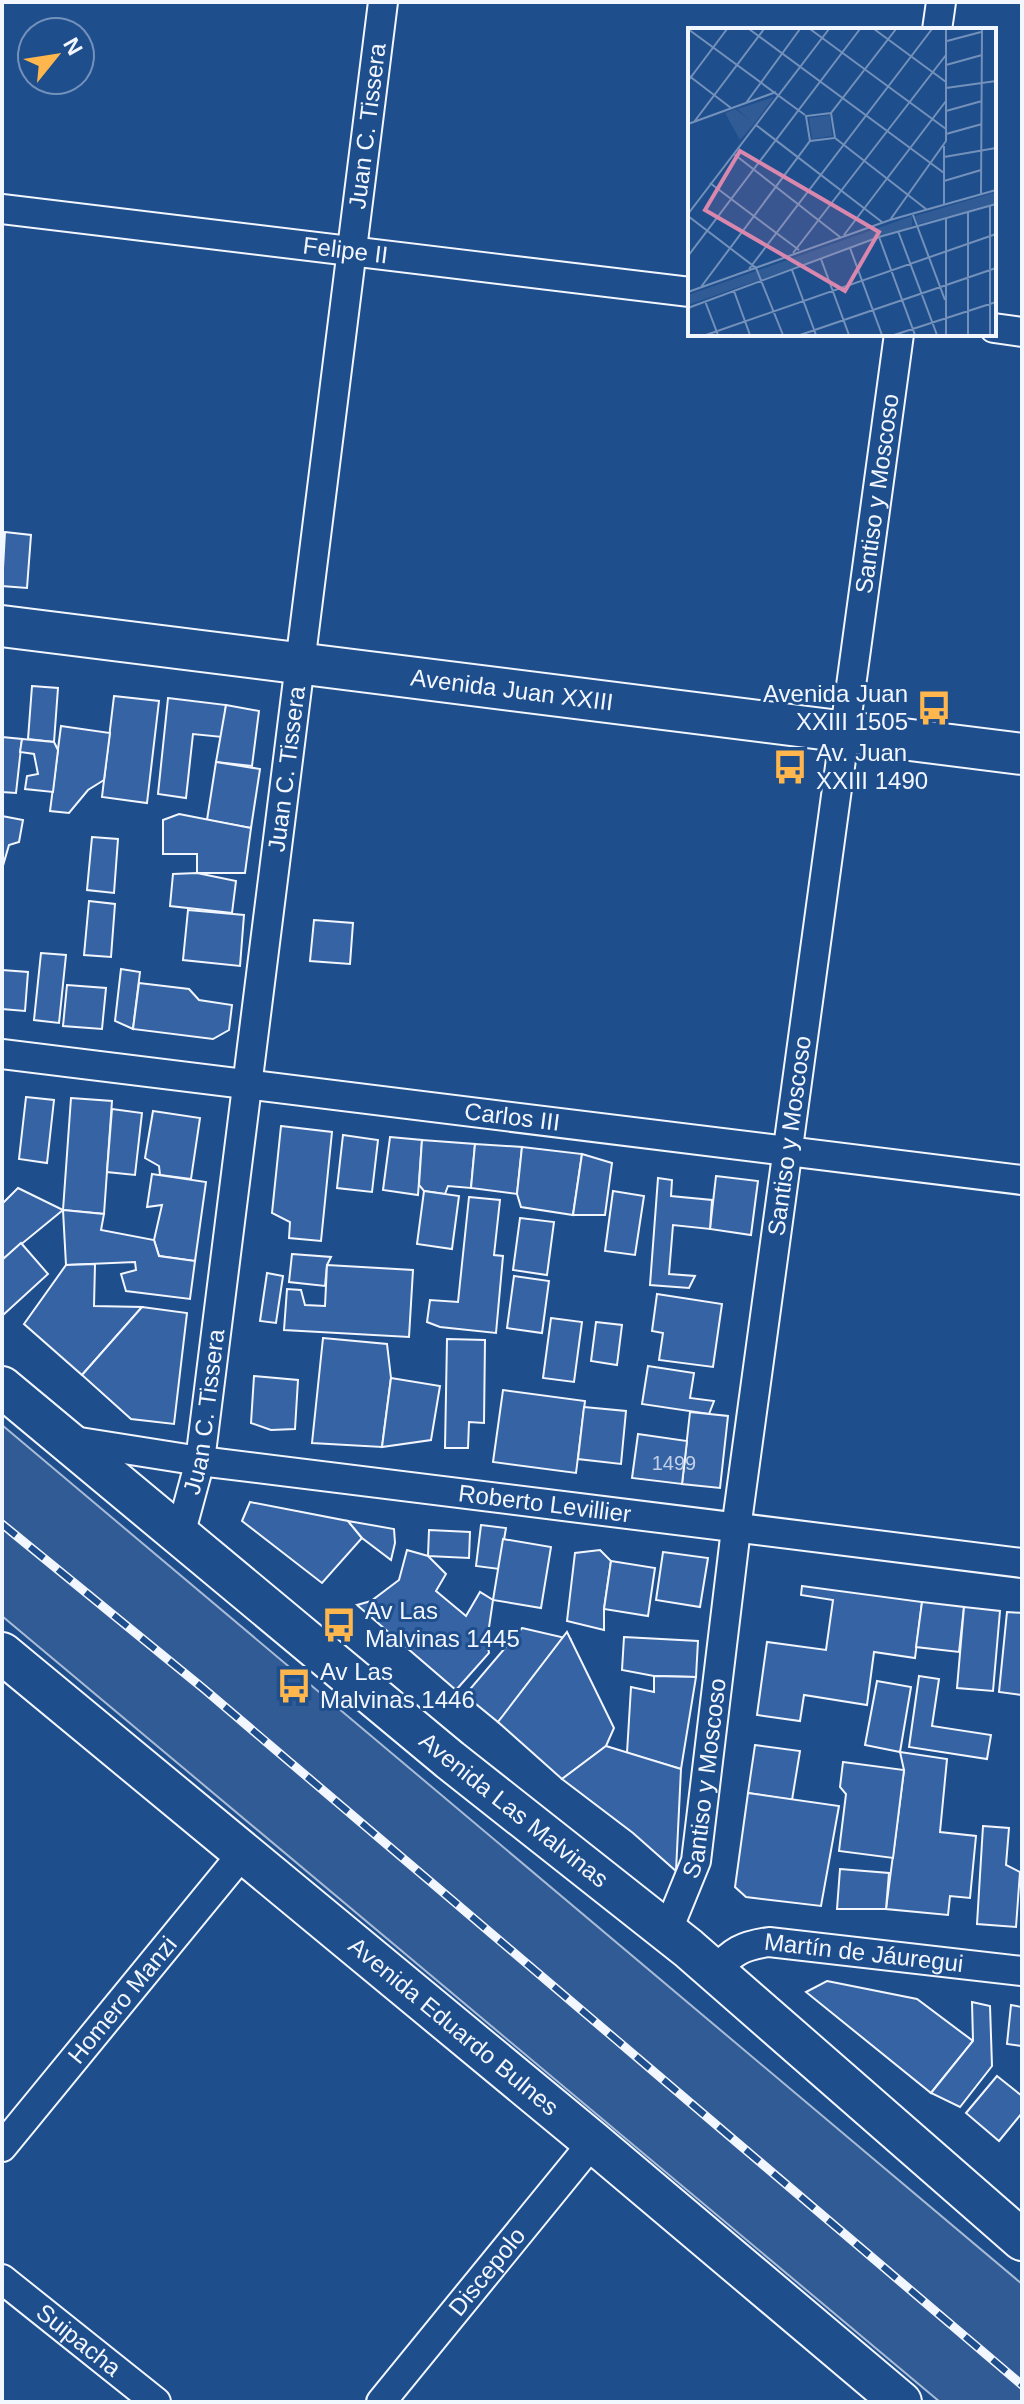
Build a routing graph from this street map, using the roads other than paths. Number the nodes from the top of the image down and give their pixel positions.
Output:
1 (383, 2) edge
2 (941, 2) edge
3 (937, 28) edge
4 (2, 209) edge
5 (351, 251) junction
6 (688, 292) edge
7 (996, 328) edge
8 (1022, 332) edge
9 (899, 336) edge
10 (2, 626) edge
11 (298, 664) junction
12 (844, 733) junction
13 (1022, 754) edge
14 (2, 1054) edge
15 (248, 1082) junction
16 (788, 1150) junction
17 (1022, 1180) edge
18 (2, 1387) edge
19 (67, 1440) junction
20 (200, 1461) junction
21 (736, 1529) junction
22 (180, 1535) junction
23 (1022, 1563) edge
24 (2, 1653) edge
25 (243, 1853) junction
26 (667, 1932) junction
27 (1022, 1971) edge
28 (714, 1972) junction
29 (593, 2142) junction
30 (2, 2147) edge
31 (1022, 2240) edge
32 (2, 2279) edge
33 (156, 2402) edge
34 (381, 2402) edge
35 (901, 2402) edge

1 - 5 street, Juan C. Tissera
2 - 3 street
4 - 5 street, Felipe II
5 - 6 street, Felipe II
5 - 11 street, Juan C. Tissera
7 - 8 street
9 - 12 street, Santiso y Moscoso
10 - 11 main road, Avenida Juan XXIII
11 - 12 main road, Avenida Juan XXIII
11 - 15 street, Juan C. Tissera
12 - 13 main road, Avenida Juan XXIII
12 - 16 street, Santiso y Moscoso
14 - 15 street, Carlos III
15 - 16 street, Carlos III
15 - 20 street, Juan C. Tissera
16 - 17 street, Carlos III
16 - 21 street, Santiso y Moscoso
18 - 19 main road, Avenida Las Malvinas
19 - 20 street, Roberto Levillier
19 - 22 main road, Avenida Las Malvinas
20 - 21 street, Roberto Levillier
20 - 22 street, Juan C. Tissera
21 - 23 street, Roberto Levillier
21 - 26 street, Santiso y Moscoso
22 - 26 main road, Avenida Las Malvinas
24 - 25 main road, Avenida Eduardo Bulnes
25 - 29 main road, Avenida Eduardo Bulnes
25 - 30 street, Homero Manzi
26 - 28 main road, Avenida Las Malvinas
27 - 28 street, Martín de Jáuregui
28 - 31 main road, Avenida Las Malvinas
29 - 34 street, Discepolo
29 - 35 main road, Avenida Eduardo Bulnes
32 - 33 street, Suipacha

